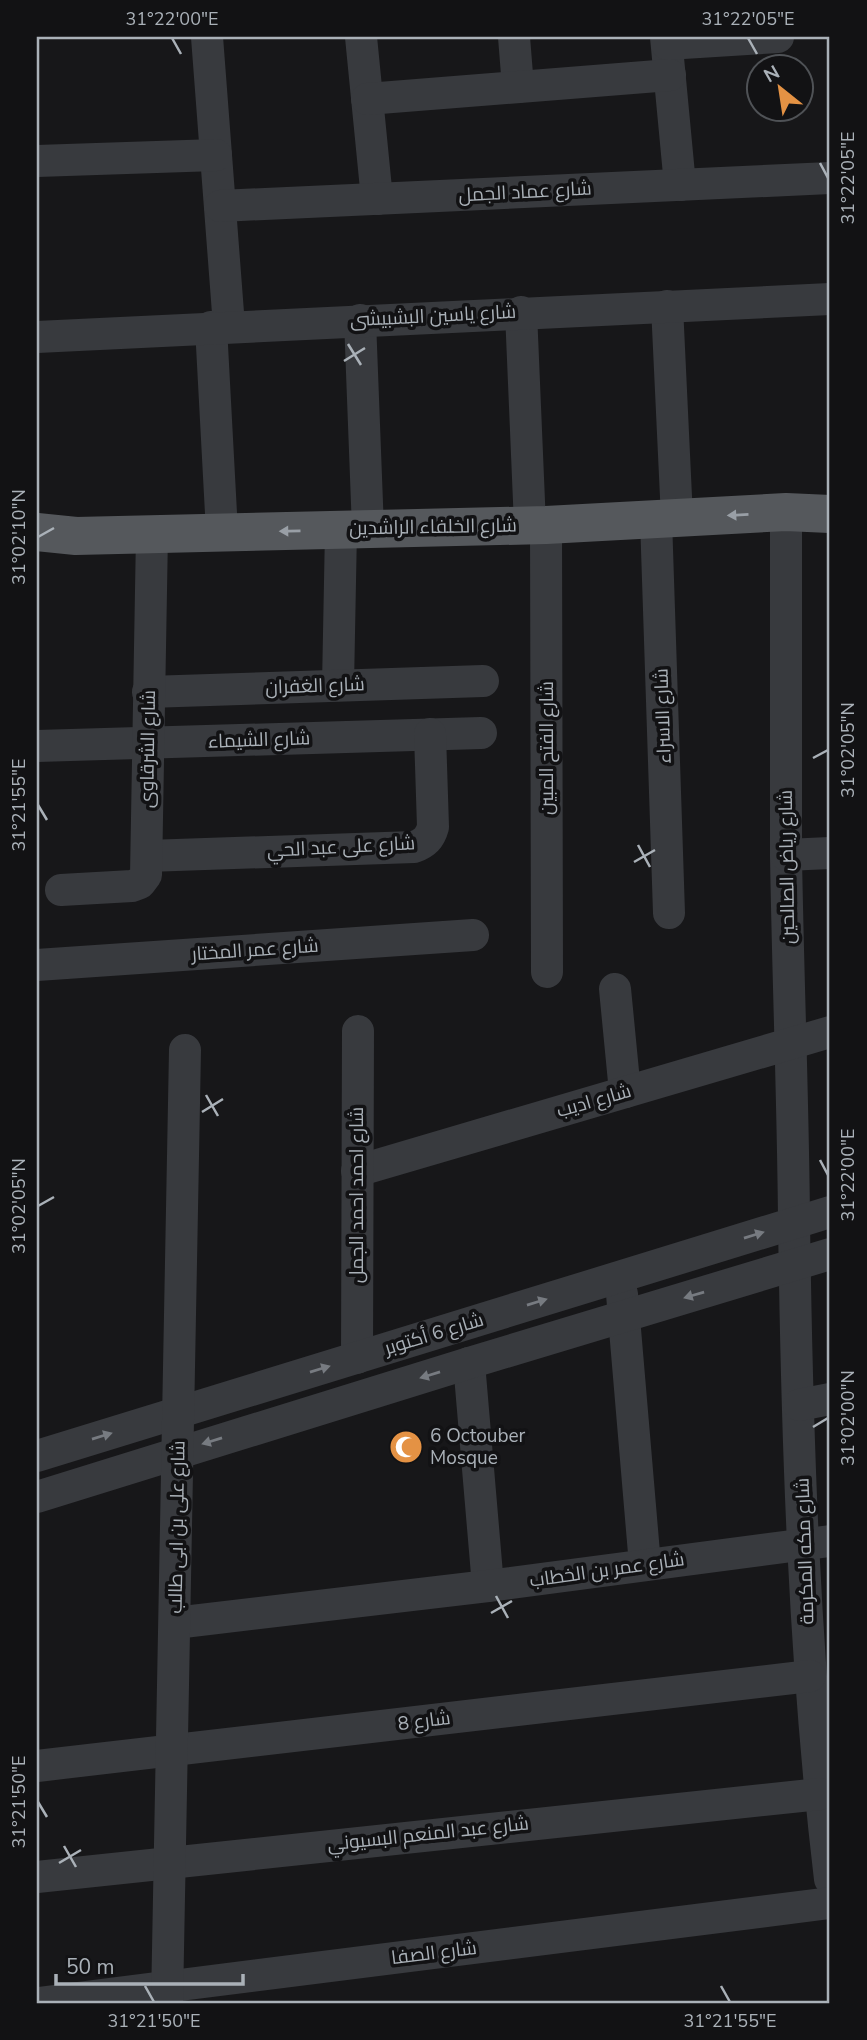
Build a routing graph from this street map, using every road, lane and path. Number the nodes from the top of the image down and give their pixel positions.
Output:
1 (207, 37) edge
2 (361, 37) edge
3 (514, 37) edge
4 (778, 37) edge
5 (667, 41) edge
6 (670, 75) junction
7 (518, 87) junction
8 (367, 99) junction
9 (216, 155) junction
10 (37, 160) edge
11 (830, 178) edge
12 (680, 185) junction
13 (377, 199) junction
14 (220, 206) junction
15 (830, 299) edge
16 (667, 306) junction
17 (521, 312) junction
18 (360, 320) junction
19 (220, 327) junction
20 (37, 337) edge
21 (786, 512) junction
22 (830, 514) edge
23 (667, 519) junction
24 (538, 525) junction
25 (354, 529) junction
26 (37, 531) edge
27 (222, 533) junction
28 (152, 534) junction
29 (76, 536) junction
30 (37, 558) edge
31 (483, 681) dead end
32 (338, 685) junction
33 (148, 692) junction
34 (481, 733) dead end
35 (430, 734) junction
36 (148, 743) junction
37 (37, 746) edge
38 (830, 853) edge
39 (786, 855) junction
40 (147, 856) junction
41 (61, 890) dead end
42 (669, 913) dead end
43 (473, 935) dead end
44 (37, 965) edge
45 (547, 972) dead end
46 (615, 989) dead end
47 (358, 1031) dead end
48 (830, 1032) edge
49 (790, 1044) junction
50 (185, 1050) dead end
51 (625, 1092) junction
52 (357, 1171) junction
53 (830, 1212) edge
54 (794, 1222) junction
55 (830, 1254) edge
56 (794, 1265) junction
57 (620, 1276) junction
58 (624, 1315) junction
59 (357, 1358) junction
60 (468, 1363) junction
61 (830, 1399) edge
62 (799, 1405) junction
63 (178, 1412) junction
64 (178, 1452) junction
65 (37, 1455) edge
66 (37, 1497) edge
67 (817, 1542) edge
68 (645, 1565) junction
69 (488, 1586) junction
70 (175, 1623) junction
71 (810, 1676) junction
72 (822, 1716) edge
73 (173, 1750) junction
74 (37, 1766) edge
75 (820, 1794) junction
76 (170, 1861) junction
77 (37, 1877) edge
78 (830, 1879) edge
79 (830, 1903) edge
80 (167, 1995) edge
81 (38, 2003) edge

1 - 9 street
2 - 8 street
3 - 7 street
4 - 5 street
5 - 6 street
6 - 7 street
6 - 12 street
7 - 8 street
8 - 13 street
9 - 10 street
9 - 14 street
11 - 12 street, شارع عماد الجمل
12 - 13 street, شارع عماد الجمل
13 - 14 street, شارع عماد الجمل
14 - 19 street
15 - 16 street, شارع ياسين البشبيشى
16 - 17 street, شارع ياسين البشبيشى
16 - 23 street, شارع الاسراء
17 - 18 street, شارع ياسين البشبيشى
17 - 24 street, شارع الفتح المبين
18 - 19 street, شارع ياسين البشبيشى
18 - 25 street
19 - 20 street, شارع ياسين البشبيشى
19 - 27 street
21 - 22 main road, شارع الخلفاء الراشدين
21 -> 23 main road, شارع الخلفاء الراشدين
21 - 39 street, شارع رياض الصالحين
23 - 24 main road, شارع الخلفاء الراشدين
23 - 42 street, شارع الاسراء
24 - 25 main road, شارع الخلفاء الراشدين
24 - 45 street, شارع الفتح المبين
25 -> 27 main road, شارع الخلفاء الراشدين
25 - 32 street
26 - 29 main road, شارع الخلفاء الراشدين
27 - 28 main road, شارع الخلفاء الراشدين
28 - 29 main road, شارع الخلفاء الراشدين
28 - 33 street, شارع الشرقاوى
29 - 30 main road
31 - 32 street, شارع الغفران
32 - 33 street, شارع الغفران
33 - 36 street, شارع الشرقاوى
34 - 35 street, شارع الشيماء
35 - 36 street, شارع الشيماء
35 - 40 street, شارع على عبد الحي
36 - 37 street, شارع الشيماء
36 - 40 street, شارع الشرقاوى
38 - 39 street
39 - 49 street, شارع رياض الصالحين
40 - 41 street, شارع الشرقاوى
43 - 44 street, شارع عمر المختار
46 - 51 street
47 - 52 street, شارع احمد احمد الجمل
48 - 49 street, شارع اديب
49 - 51 street, شارع اديب
49 - 54 street, شارع رياض الصالحين
50 - 63 street, شارع على بن ابى طالب
51 - 52 street, شارع اديب
52 - 59 street, شارع احمد احمد الجمل
53 - 54 street, شارع 6 أكتوبر
54 - 56 street, شارع مكه المكرمة
57 -> 54 street, شارع 6 أكتوبر
55 - 56 street, شارع 6 أكتوبر
56 -> 58 street, شارع 6 أكتوبر
56 - 62 street, شارع مكه المكرمة
57 - 58 street
59 -> 57 street, شارع 6 أكتوبر
58 - 60 street, شارع 6 أكتوبر
58 - 68 street
63 -> 59 street, شارع 6 أكتوبر
60 -> 64 street, شارع 6 أكتوبر
60 - 69 street
61 - 62 street
62 - 67 street, شارع مكه المكرمة
63 - 64 street, شارع على بن ابى طالب
65 -> 63 street, شارع 6 أكتوبر
64 - 66 street, شارع 6 أكتوبر
64 - 70 street, شارع على بن ابى طالب
67 - 68 street, شارع عمر بن الخطاب
67 - 71 street, شارع مكه المكرمة
68 - 69 street, شارع عمر بن الخطاب
69 - 70 street, شارع عمر بن الخطاب
70 - 73 street, شارع على بن ابى طالب
71 - 72 street, شارع مكه المكرمة
71 - 73 street, شارع 8
72 - 75 street, شارع مكه المكرمة
73 - 74 street, شارع 8
73 - 76 street, شارع على بن ابى طالب
75 - 76 street, شارع عبد المنعم البسيوني
75 - 78 street, شارع مكه المكرمة
76 - 77 street, شارع عبد المنعم البسيوني
76 - 80 street, شارع على بن ابى طالب
79 - 80 street, شارع الصفا
80 - 81 street, شارع الصفا

